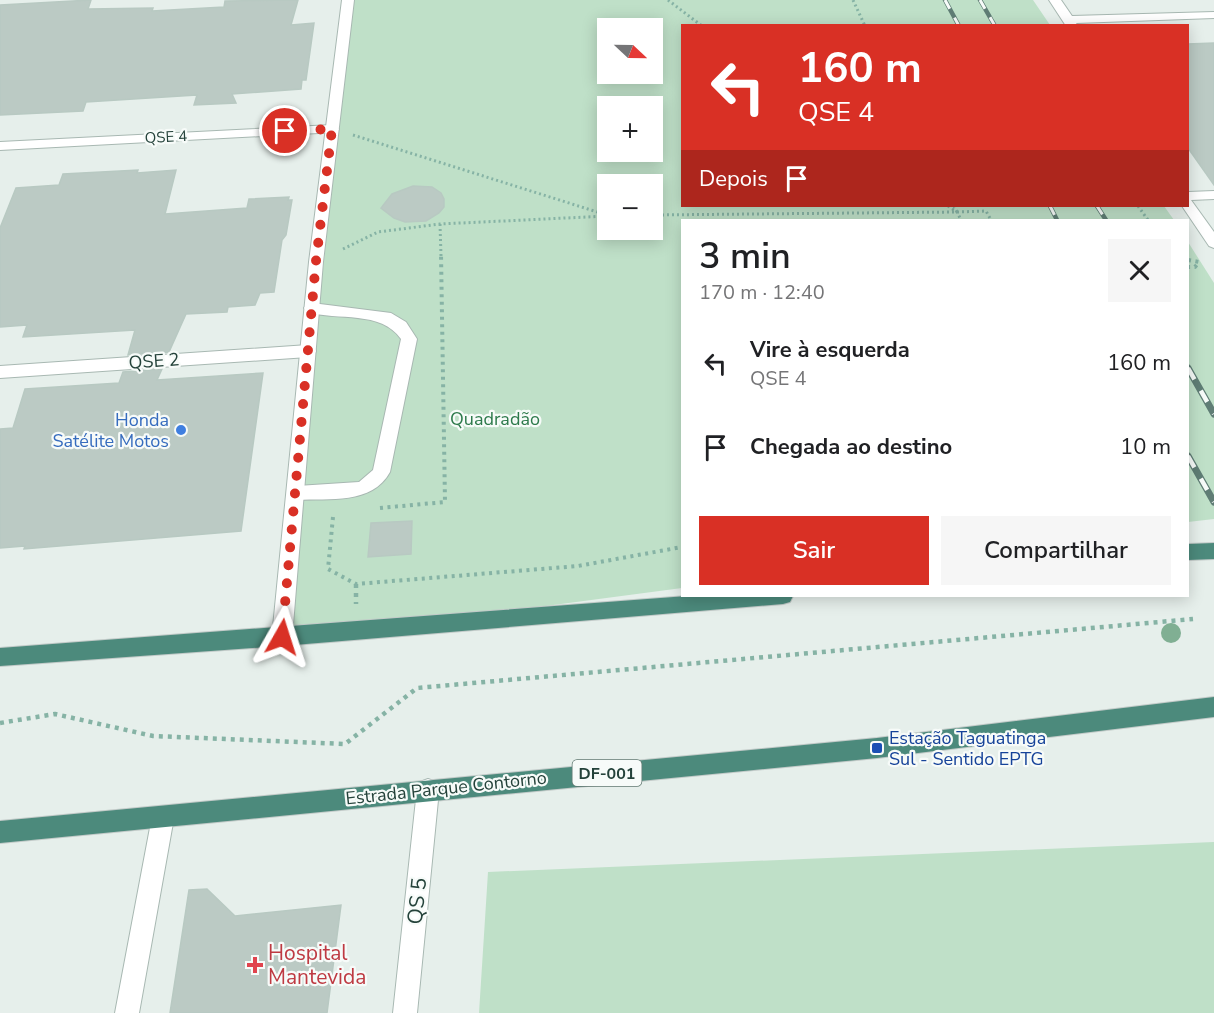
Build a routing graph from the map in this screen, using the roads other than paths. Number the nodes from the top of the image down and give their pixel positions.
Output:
1 (348, 0) edge
2 (1055, 0) edge
3 (1214, 15) edge
4 (1070, 23) edge
5 (332, 129) junction
6 (0, 146) edge
7 (1214, 195) edge
8 (1189, 196) edge
9 (1189, 206) edge
10 (1214, 243) edge
11 (312, 308) junction
12 (308, 351) junction
13 (0, 372) edge
14 (297, 493) junction
15 (1214, 550) edge
16 (1189, 552) edge
17 (771, 597) edge
18 (282, 637) junction
19 (0, 657) edge
20 (1214, 706) edge
21 (428, 790) junction
22 (163, 817) junction
23 (0, 832) edge
24 (128, 1013) edge
25 (405, 1013) edge

1 - 5 street
2 - 4 street
3 - 4 street
5 - 6 street, QSE 4
5 - 11 street
7 - 8 street
9 - 10 street
11 - 12 street
11 - 14 street
12 - 13 street, QSE 2
12 - 14 street
14 - 18 street
15 - 16 highway
17 - 18 highway
18 - 19 highway
20 - 21 highway, Estrada Parque Contorno / DF-001
21 - 22 highway, Estrada Parque Contorno / DF-001
21 - 25 street, QS 5
22 - 23 highway, Estrada Parque Contorno / DF-001
22 - 24 street

